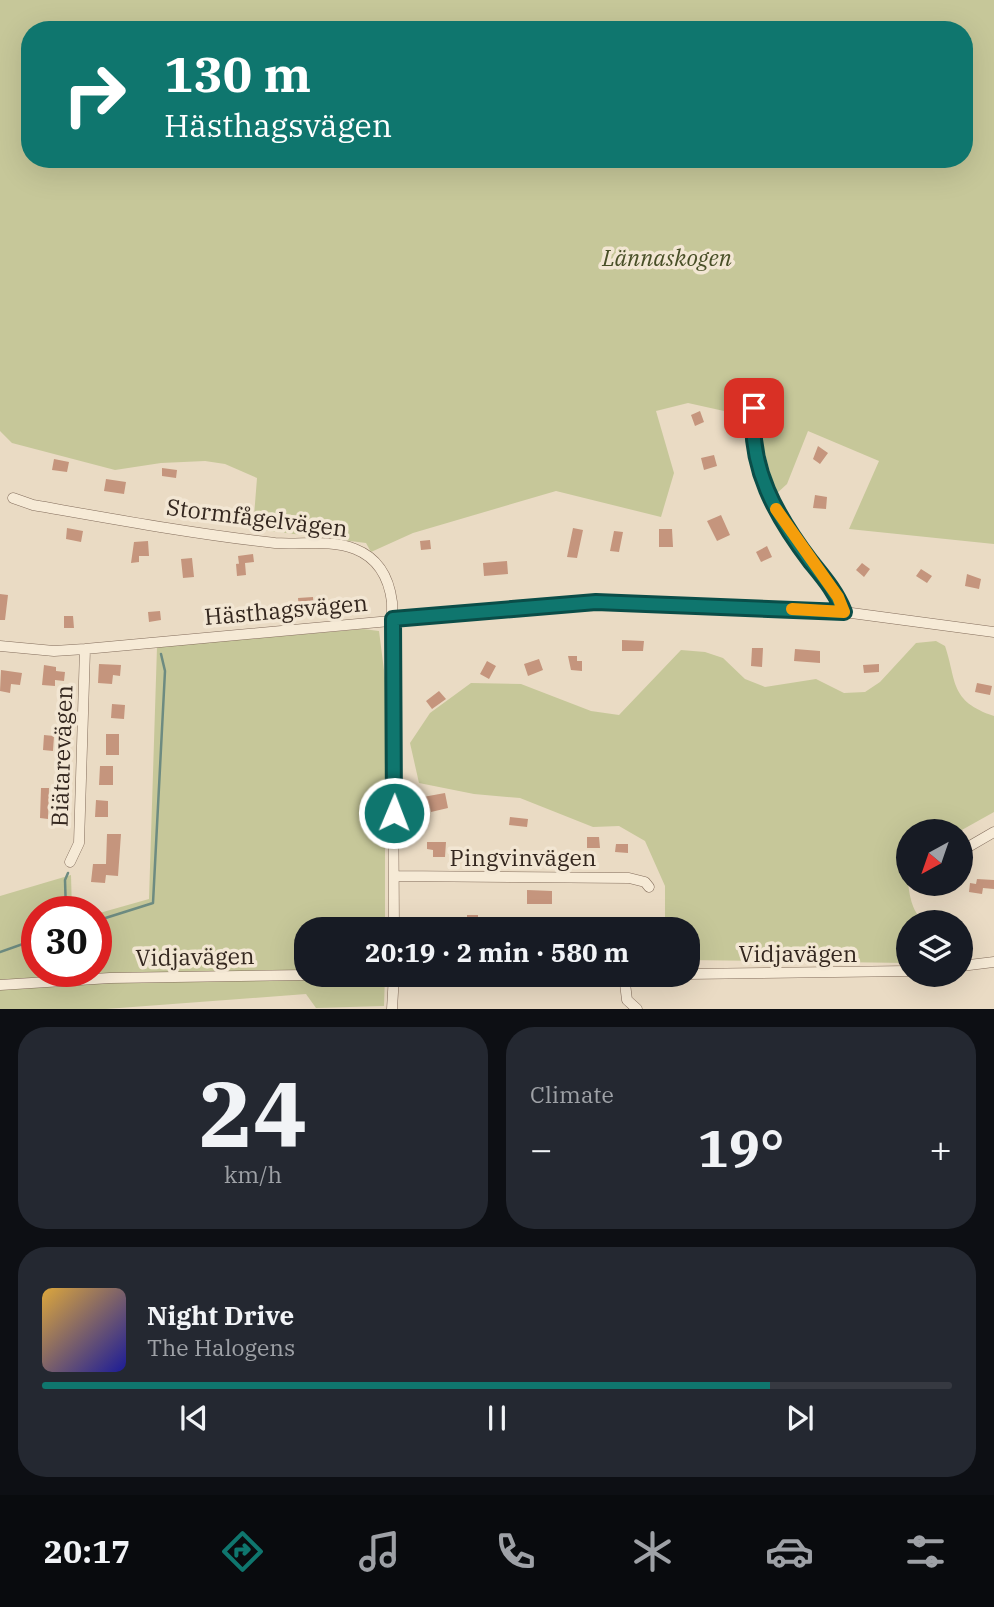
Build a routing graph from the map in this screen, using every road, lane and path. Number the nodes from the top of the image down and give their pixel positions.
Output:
1 (761, 393) dead end
2 (13, 498) dead end
3 (844, 612) junction
4 (393, 619) junction
5 (994, 632) edge
6 (0, 646) edge
7 (85, 649) junction
8 (994, 832) edge
9 (973, 844) edge
10 (70, 862) dead end
11 (394, 876) junction
12 (649, 887) dead end
13 (394, 917) edge
14 (994, 962) edge
15 (973, 965) edge
16 (896, 971) edge
17 (700, 974) edge
18 (294, 975) edge
19 (0, 985) edge
20 (395, 987) edge
21 (625, 987) edge
22 (391, 1009) edge
23 (637, 1009) edge

1 - 3 street
2 - 4 street, Stormfågelvägen
3 - 4 street, Hästhagsvägen
3 - 5 street, Hästhagsvägen
4 - 7 street, Hästhagsvägen
4 - 11 street, Stormfågelvägen
6 - 7 street, Hästhagsvägen
7 - 10 street, Biätarevägen
8 - 9 street
11 - 12 street, Pingvinvägen
11 - 13 street, Stormfågelvägen
14 - 15 street
16 - 17 street, Vidjavägen
18 - 19 street, Vidjavägen
20 - 22 street
21 - 23 street

